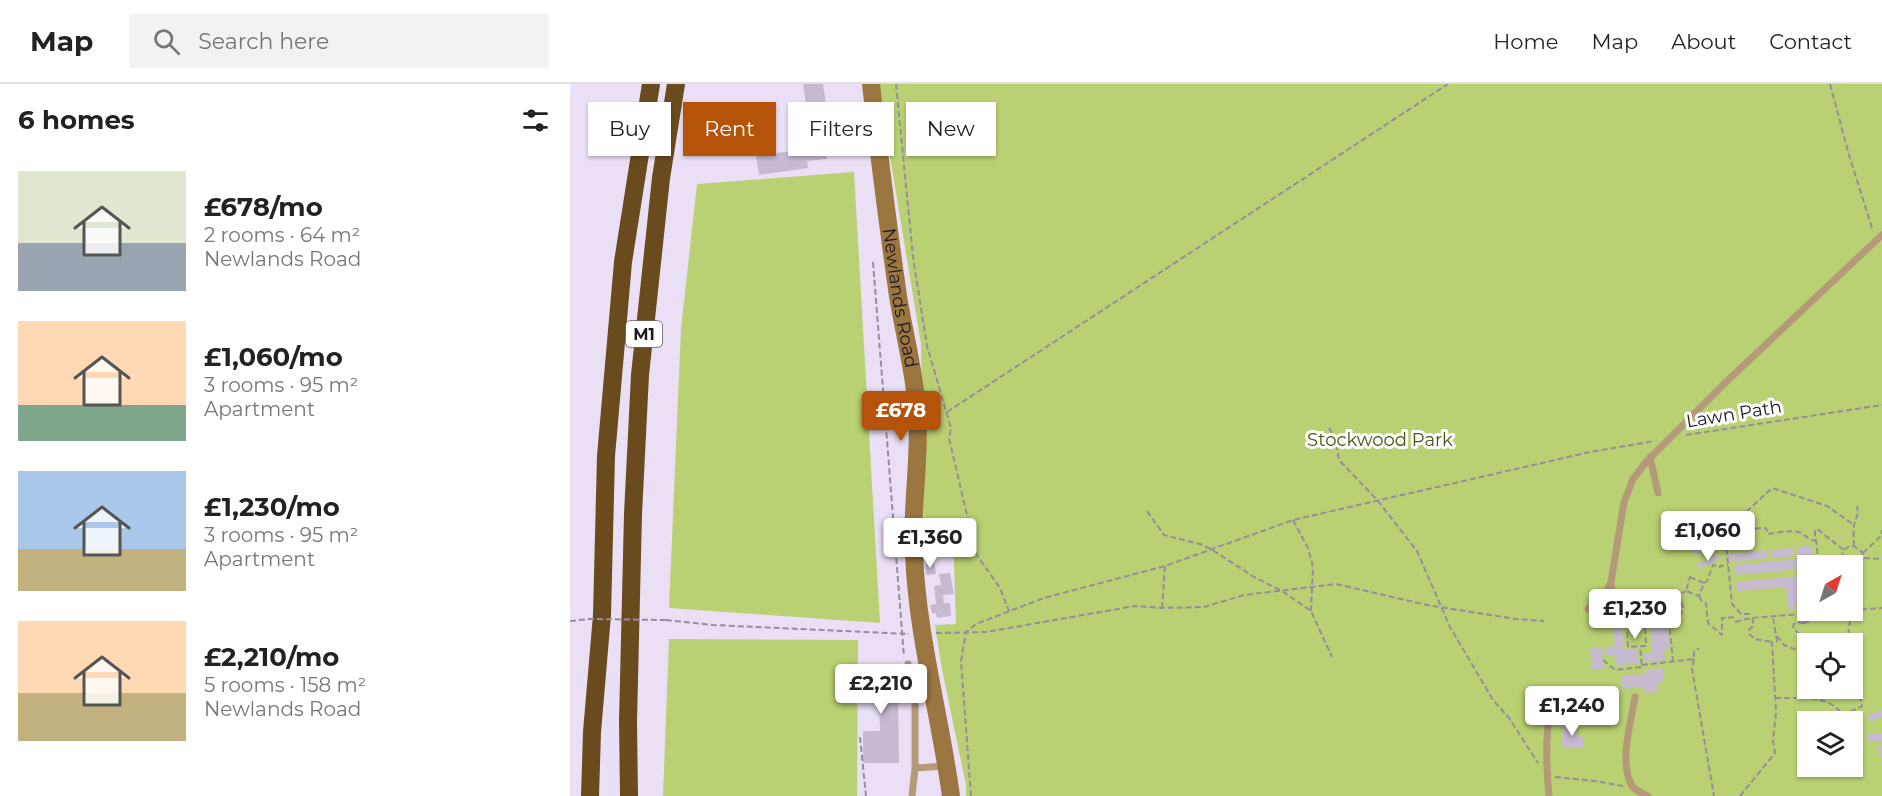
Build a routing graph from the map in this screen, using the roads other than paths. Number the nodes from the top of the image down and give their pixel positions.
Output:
1 (651, 84) edge
2 (676, 84) edge
3 (871, 84) edge
4 (1879, 238) edge
5 (1882, 249) edge
6 (1650, 457) junction
7 (1658, 493) dead end
8 (1611, 582) junction
9 (1614, 603) dead end
10 (1588, 609) dead end
11 (600, 655) junction
12 (908, 664) road end
13 (1635, 697) dead end
14 (1551, 705) dead end
15 (947, 766) junction
16 (915, 768) junction
17 (1635, 792) edge
18 (590, 796) edge
19 (598, 796) edge
20 (629, 796) edge
21 (912, 796) edge
22 (951, 796) edge
23 (1549, 796) edge
24 (1647, 796) edge

1 - 11 highway, M1
2 - 20 highway, M1
3 - 15 main road, Newlands Road
4 - 5 lane
4 - 6 lane
6 - 7 lane
6 - 8 lane
8 - 9 lane
8 - 10 lane
11 - 18 highway
11 - 19 highway, M1
12 - 16 lane
13 - 17 lane
14 - 23 lane
15 - 16 lane
15 - 22 main road, Newlands Road
16 - 21 lane
17 - 24 lane

